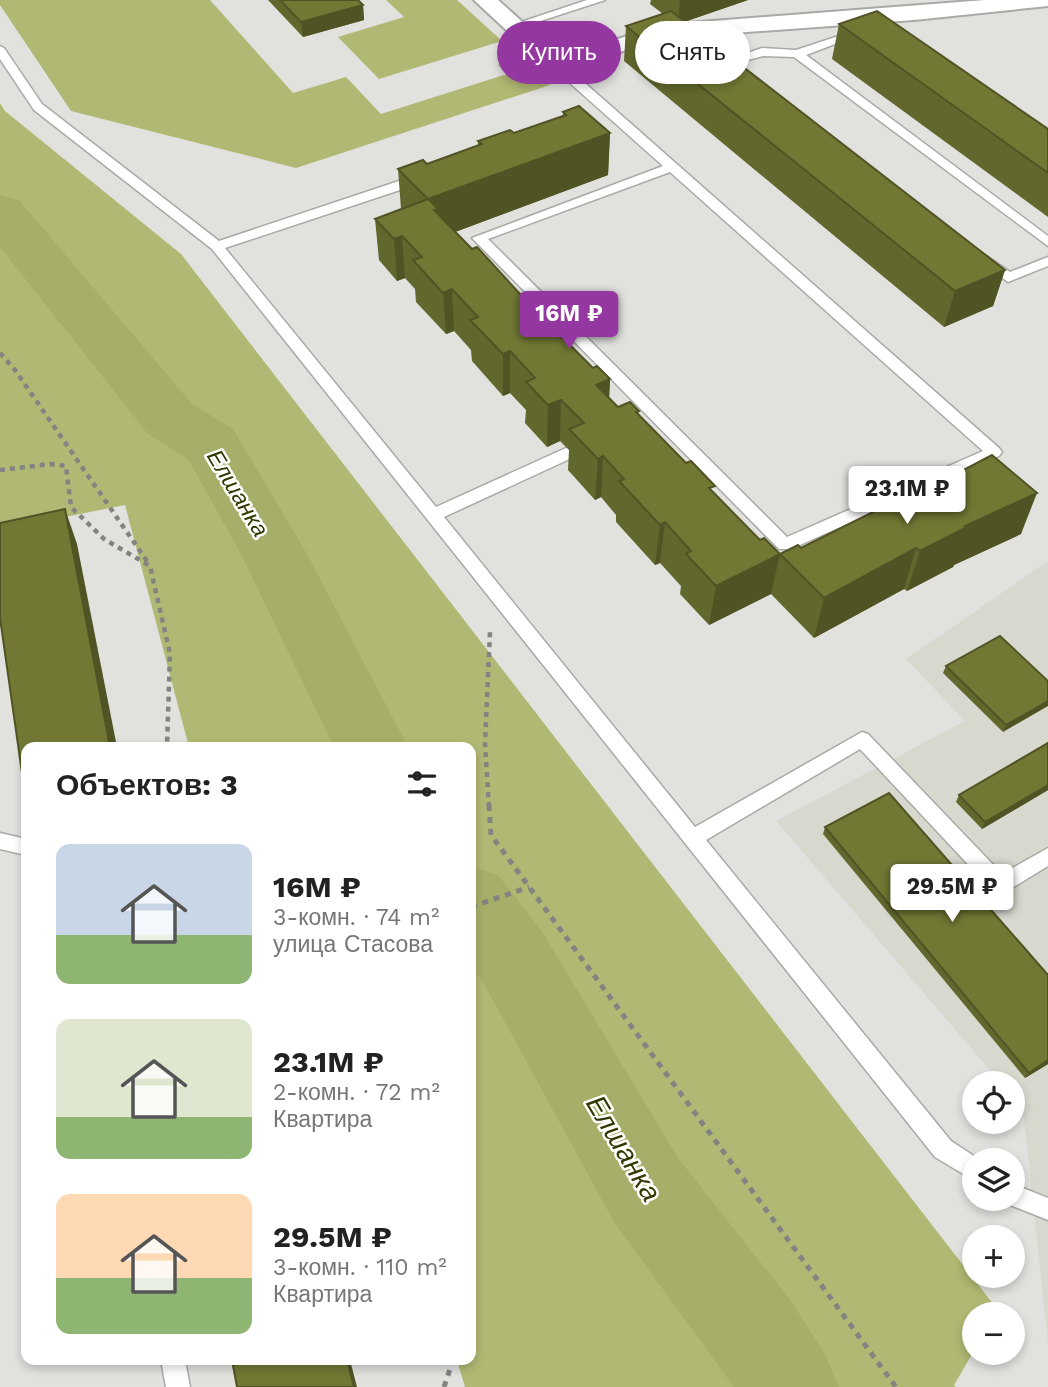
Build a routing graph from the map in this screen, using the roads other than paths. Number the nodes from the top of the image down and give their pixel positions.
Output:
1 (485, 0) edge
2 (598, 0) edge
3 (1045, 0) edge
4 (914, 14) junction
5 (509, 21) edge
6 (531, 21) edge
7 (621, 45) edge
8 (0, 50) edge
9 (797, 54) junction
10 (750, 56) edge
11 (575, 84) edge
12 (673, 167) junction
13 (441, 171) edge
14 (1048, 242) edge
15 (217, 246) junction
16 (976, 253) edge
17 (1048, 261) edge
18 (571, 452) edge
19 (434, 515) junction
20 (693, 838) junction
21 (0, 842) edge
22 (21, 846) edge
23 (1048, 856) edge
24 (962, 1161) edge
25 (1025, 1200) edge
26 (1048, 1209) edge
27 (174, 1365) edge
28 (178, 1387) edge

1 - 5 street
2 - 6 lane
3 - 4 street
4 - 7 street
4 - 9 lane
8 - 15 lane
9 - 10 lane
9 - 14 lane
11 - 12 lane
12 - 12 lane
13 - 15 lane
15 - 19 lane
16 - 17 lane
18 - 19 lane
19 - 20 lane
20 - 23 lane
20 - 24 lane
21 - 22 lane
25 - 26 lane
27 - 28 lane

